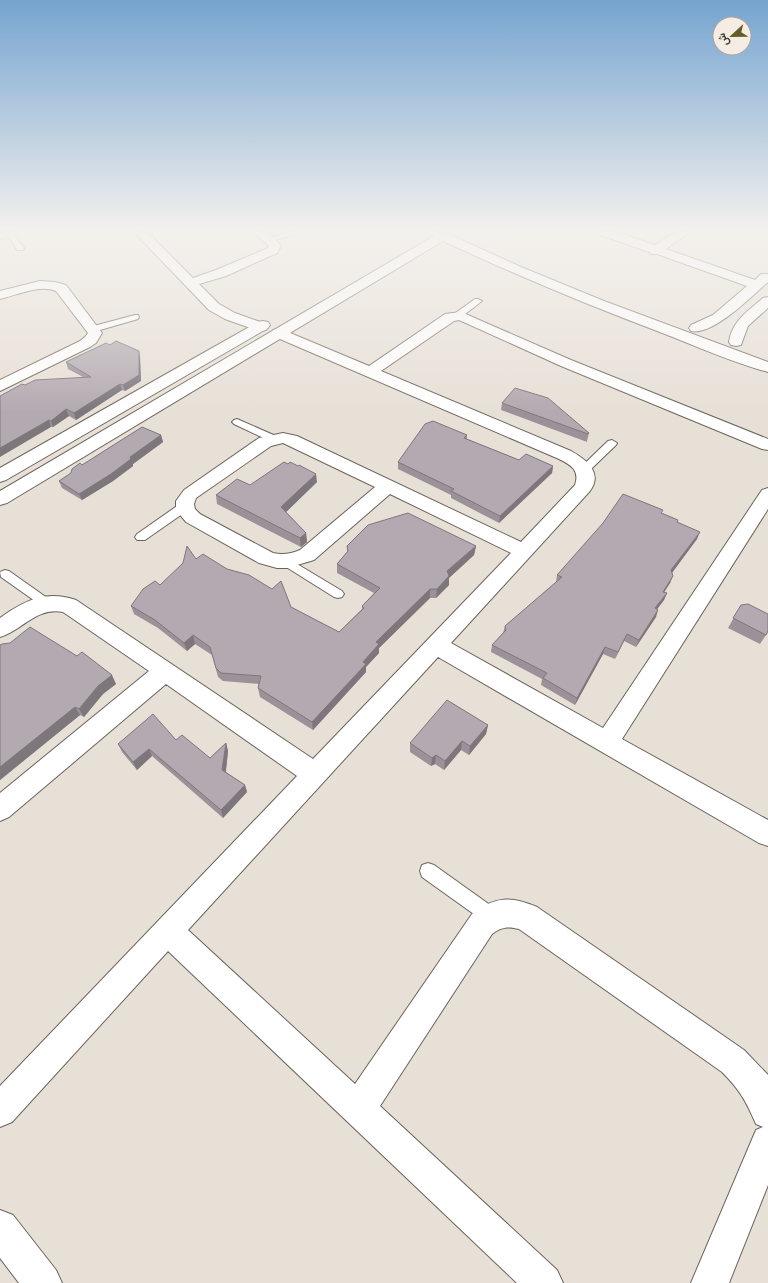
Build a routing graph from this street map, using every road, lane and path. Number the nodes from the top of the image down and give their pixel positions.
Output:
1 (14, 292) edge
2 (64, 292) edge
3 (200, 292) edge
4 (333, 292) edge
5 (569, 292) edge
6 (748, 292) edge
7 (0, 295) edge
8 (478, 301) dead end
9 (768, 301) edge
10 (457, 316) junction
11 (135, 317) dead end
12 (682, 322) dead end
13 (271, 326) junction
14 (696, 328) junction
15 (93, 329) junction
16 (736, 342) junction
17 (768, 353) edge
18 (768, 367) edge
19 (370, 372) junction
20 (177, 374) junction
21 (197, 382) junction
22 (0, 386) edge
23 (237, 422) dead end
24 (274, 439) junction
25 (612, 443) dead end
26 (768, 445) edge
27 (585, 469) junction
28 (0, 476) edge
29 (388, 486) junction
30 (768, 494) edge
31 (0, 499) edge
32 (184, 507) junction
33 (141, 537) dead end
34 (524, 551) junction
35 (287, 562) junction
36 (5, 574) dead end
37 (338, 594) dead end
38 (46, 603) junction
39 (0, 629) edge
40 (435, 645) junction
41 (165, 671) junction
42 (607, 742) junction
43 (315, 774) junction
44 (0, 809) edge
45 (768, 834) edge
46 (428, 871) dead end
47 (491, 916) junction
48 (168, 931) junction
49 (358, 1109) junction
50 (0, 1110) edge
51 (768, 1112) edge
52 (768, 1142) edge
53 (0, 1228) edge
54 (43, 1283) edge
55 (544, 1283) edge
56 (710, 1283) edge

1 - 7 street
2 - 15 street
3 - 13 street
4 - 13 street
5 - 18 street
6 - 14 street
8 - 10 lane
9 - 16 street
10 - 19 street
10 - 26 street
11 - 15 lane
12 - 14 street
13 - 19 street
13 - 20 street
13 - 21 street
14 - 16 street
15 - 22 street
16 - 17 street
19 - 27 street
20 - 21 street
20 - 28 street
21 - 31 street
23 - 24 lane
24 - 29 street
24 - 32 street
25 - 27 lane
27 - 34 street
29 - 34 street
29 - 35 street
30 - 42 street
32 - 33 lane
32 - 35 street
34 - 40 street
35 - 37 lane
36 - 38 lane
38 - 39 street
38 - 41 street
40 - 42 street
40 - 43 street
41 - 43 street
41 - 44 street
42 - 45 street
43 - 48 street
46 - 47 lane
47 - 49 street
47 - 51 street
48 - 49 street
48 - 50 street
49 - 55 street
52 - 56 street
53 - 54 street

